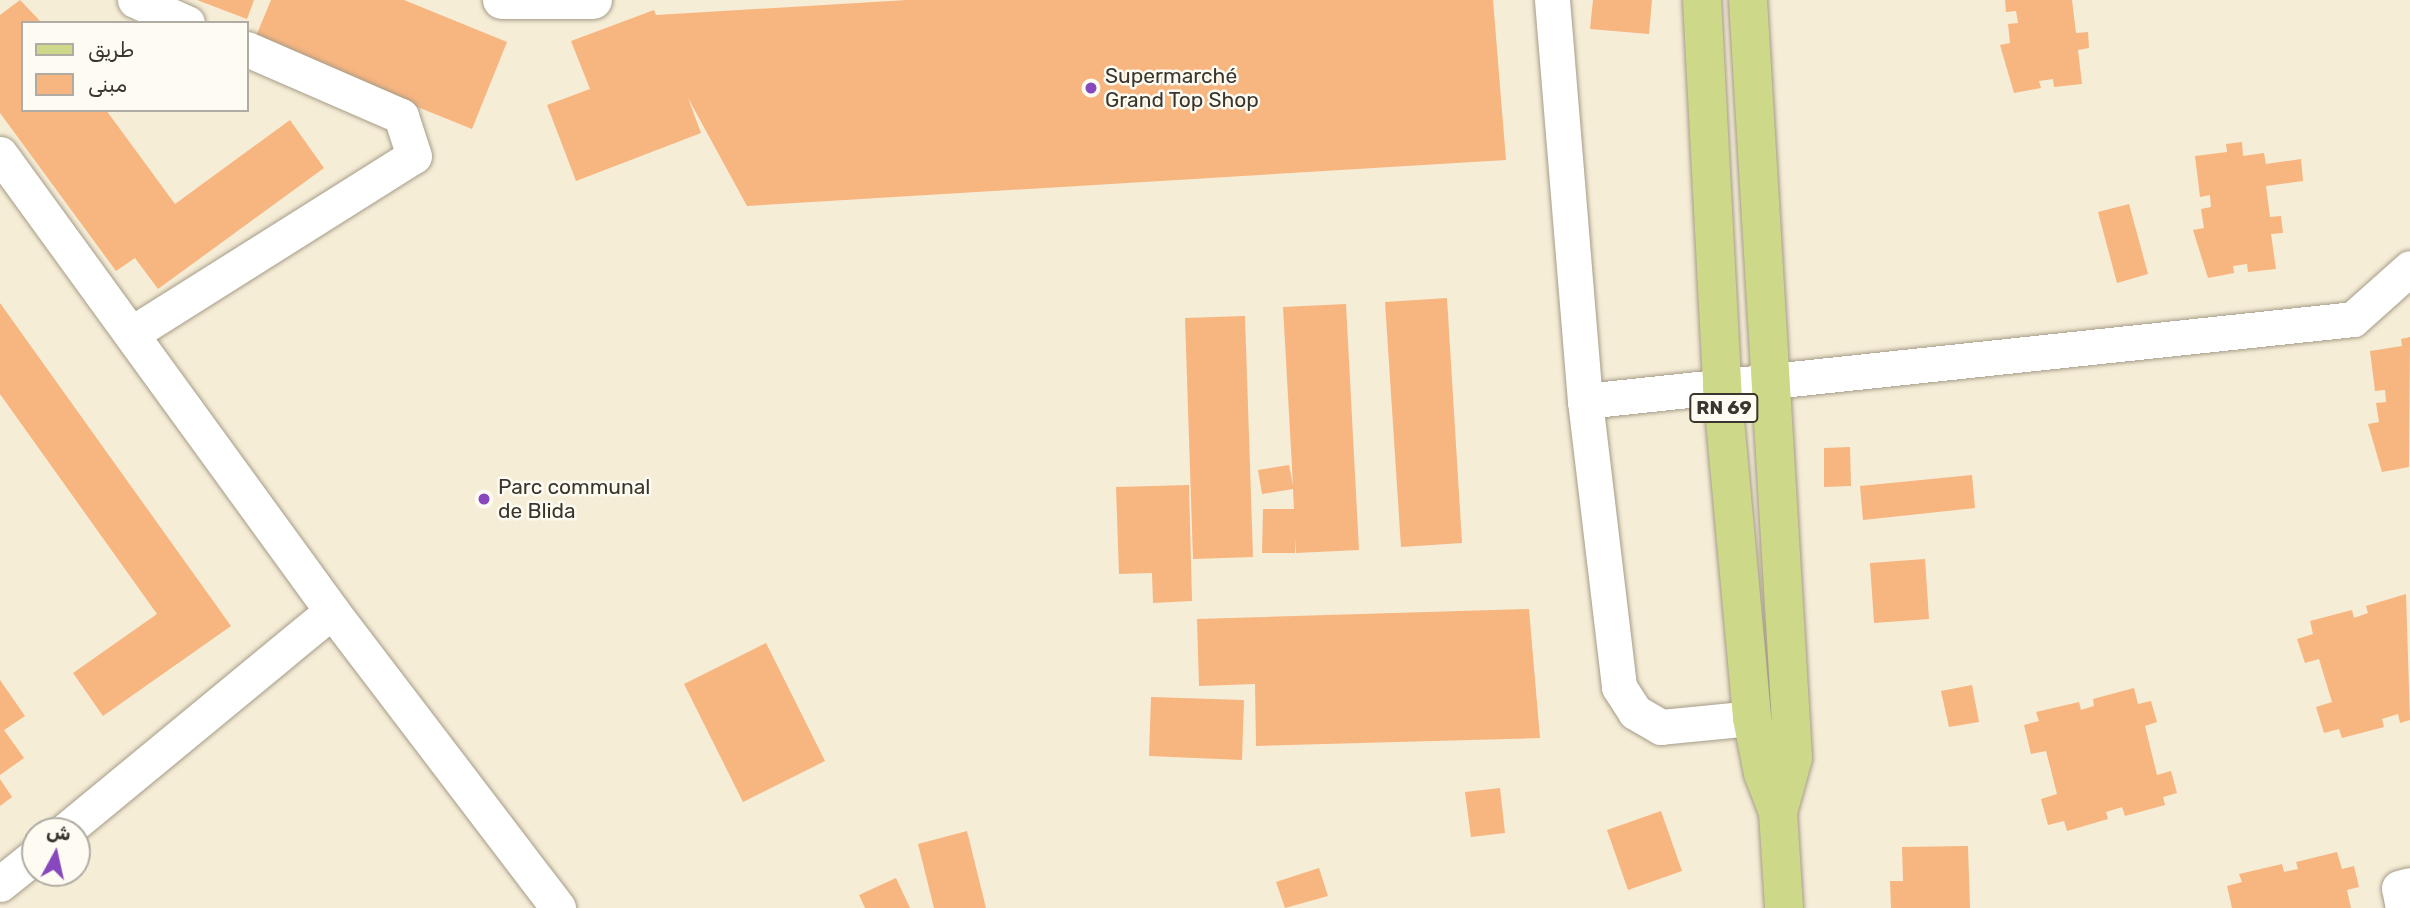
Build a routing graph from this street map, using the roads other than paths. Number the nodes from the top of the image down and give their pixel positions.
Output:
1 (135, 0) edge
2 (502, 0) edge
3 (593, 0) edge
4 (1552, 0) edge
5 (1702, 0) edge
6 (1748, 0) edge
7 (182, 21) edge
8 (248, 49) edge
9 (0, 154) edge
10 (2410, 268) edge
11 (131, 334) junction
12 (1771, 382) junction
13 (1722, 387) junction
14 (1585, 401) junction
15 (332, 611) junction
16 (1752, 718) junction
17 (1779, 812) junction
18 (82, 817) edge
19 (21, 867) edge
20 (0, 884) edge
21 (2410, 885) edge
22 (558, 908) edge
23 (1784, 908) edge
24 (2403, 908) edge

1 - 7 street
2 - 3 street
4 - 14 street
5 - 13 main road, RN 69
6 - 12 main road, RN 69
8 - 11 street
9 - 11 street
10 - 12 street
11 - 15 street
12 - 13 street
12 - 17 main road, RN 69
13 - 14 street
13 - 16 main road, RN 69
14 - 16 street
15 - 18 street
15 - 22 street
16 - 17 main road, RN 69
17 - 23 main road, RN 69
19 - 20 street
21 - 24 street

